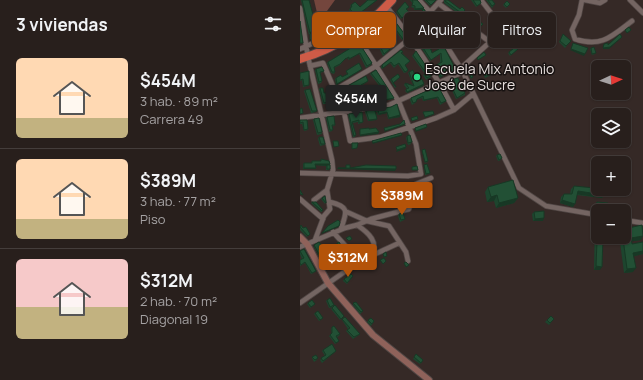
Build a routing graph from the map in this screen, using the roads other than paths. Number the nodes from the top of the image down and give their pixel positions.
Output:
1 (392, 0) edge
2 (420, 0) edge
3 (481, 0) edge
4 (584, 0) edge
5 (605, 0) edge
6 (630, 0) edge
7 (440, 1) edge
8 (387, 6) junction
9 (300, 8) edge
10 (380, 12) edge
11 (430, 12) joint
12 (490, 12) edge
13 (643, 12) edge
14 (632, 21) dead end
15 (301, 24) edge
16 (404, 29) edge
17 (488, 40) edge
18 (404, 44) edge
19 (488, 44) edge
20 (312, 45) edge
21 (306, 48) junction
22 (331, 48) edge
23 (365, 48) edge
24 (417, 48) edge
25 (448, 48) edge
26 (300, 49) edge
27 (304, 58) edge
28 (310, 66) junction
29 (376, 66) junction
30 (462, 70) junction
31 (440, 83) junction
32 (335, 90) junction
33 (473, 94) junction
34 (399, 102) junction
35 (454, 110) junction
36 (344, 112) junction
37 (320, 116) junction
38 (300, 118) edge
39 (410, 127) junction
40 (300, 173) edge
41 (331, 175) junction
42 (431, 178) dead end
43 (327, 190) junction
44 (300, 199) edge
45 (314, 200) edge
46 (330, 202) junction
47 (346, 212) junction
48 (591, 214) edge
49 (323, 219) junction
50 (367, 221) junction
51 (631, 221) edge
52 (643, 223) edge
53 (357, 225) junction
54 (341, 229) junction
55 (333, 232) junction
56 (300, 237) edge
57 (315, 240) junction
58 (307, 244) junction
59 (399, 244) junction
60 (300, 247) edge
61 (351, 252) dead end
62 (371, 257) junction
63 (408, 261) dead end
64 (328, 283) junction
65 (300, 303) edge
66 (429, 380) edge

1 - 8 highway
2 - 11 street
3 - 12 street
4 - 5 street
4 - 14 street
6 - 13 street
7 - 11 street
7 - 17 street
8 - 10 highway
8 - 16 street
9 - 15 street
15 - 21 street
18 - 29 street
19 - 30 street
20 - 21 street
21 - 26 street
21 - 27 street
22 - 27 highway
23 - 29 street
24 - 31 street
25 - 30 street
27 - 28 street
28 - 32 street
28 - 37 street
29 - 32 street
29 - 34 street
30 - 31 street
30 - 33 street
31 - 34 street
31 - 35 street
32 - 36 street
33 - 35 street
33 - 48 street
34 - 36 street
34 - 39 street
35 - 39 street
36 - 37 street
36 - 39 street
37 - 38 street
37 - 41 street
39 - 41 street
40 - 41 street
41 - 43 street
42 - 50 street
43 - 45 street
43 - 46 street
44 - 49 street
46 - 47 street
46 - 49 street
47 - 50 street
47 - 54 street
49 - 57 street
50 - 53 street
50 - 59 street
51 - 52 street
53 - 54 street
53 - 62 street
54 - 55 street
55 - 57 street
55 - 61 street
56 - 58 street
57 - 58 street
58 - 60 street
58 - 64 street
59 - 62 street
59 - 63 street
62 - 64 street
64 - 65 street
64 - 66 street

